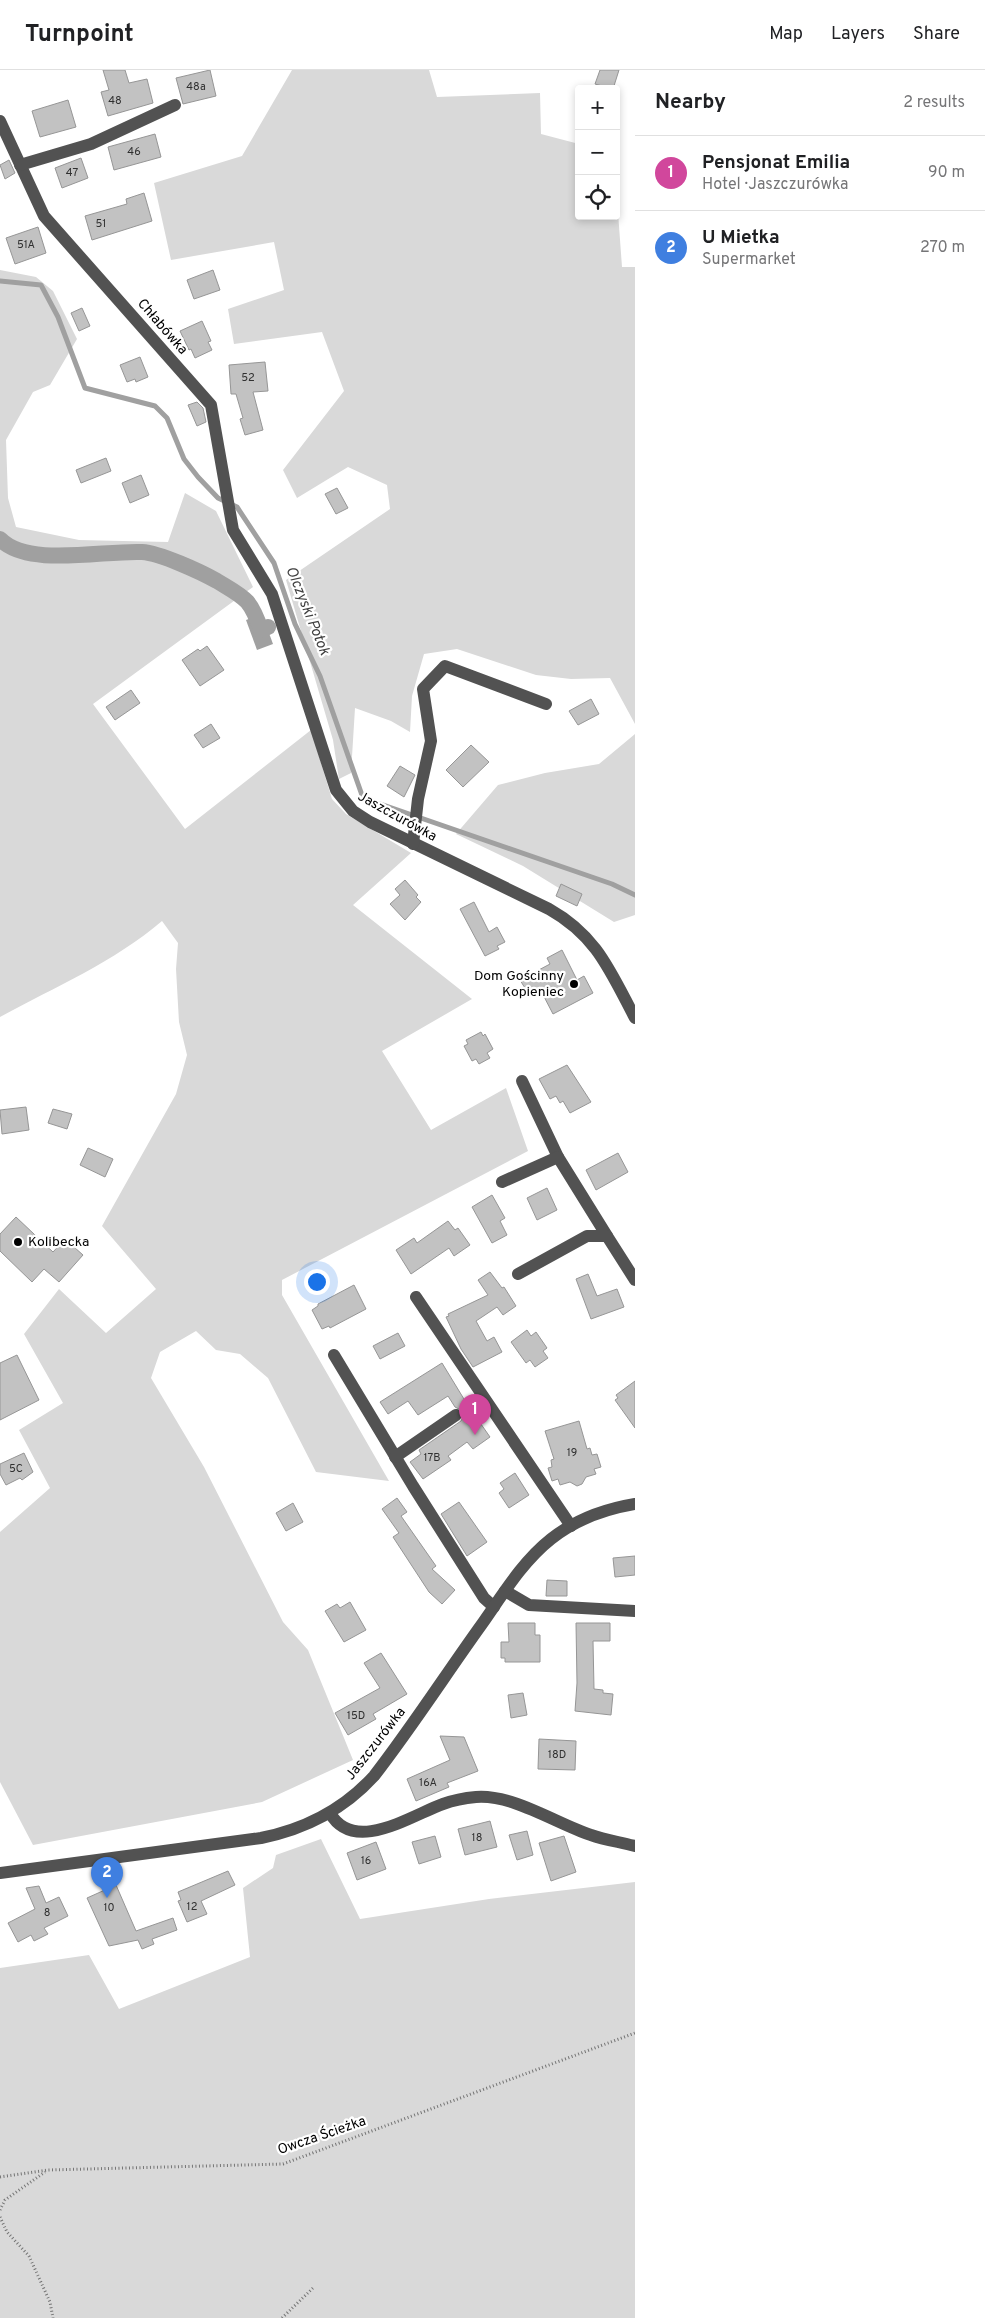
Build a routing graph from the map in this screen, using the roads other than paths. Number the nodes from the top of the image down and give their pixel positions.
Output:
1 (174, 105) dead end
2 (0, 121) edge
3 (20, 165) junction
4 (233, 530) joint
5 (546, 704) dead end
6 (413, 844) junction
7 (635, 1018) edge
8 (522, 1081) dead end
9 (558, 1157) junction
10 (502, 1182) dead end
11 (607, 1236) junction
12 (518, 1274) dead end
13 (635, 1280) edge
14 (416, 1296) dead end
15 (334, 1355) dead end
16 (456, 1414) dead end
17 (396, 1457) junction
18 (635, 1504) edge
19 (571, 1526) junction
20 (505, 1591) junction
21 (494, 1606) junction
22 (635, 1611) edge
23 (330, 1813) junction
24 (635, 1846) edge
25 (0, 1873) edge

1 - 3 street
2 - 3 street, Chłabówka
3 - 4 street, Chłabówka
4 - 6 street, Jaszczurówka
5 - 6 street
6 - 7 street, Jaszczurówka
8 - 9 street
9 - 10 street
9 - 11 street
11 - 12 street
11 - 13 street
14 - 19 street
15 - 17 street
16 - 17 street
17 - 21 street
18 - 19 street, Jaszczurówka
19 - 20 street, Jaszczurówka
20 - 21 street, Jaszczurówka
20 - 22 street
21 - 23 street, Jaszczurówka
23 - 24 street
23 - 25 street, Jaszczurówka

